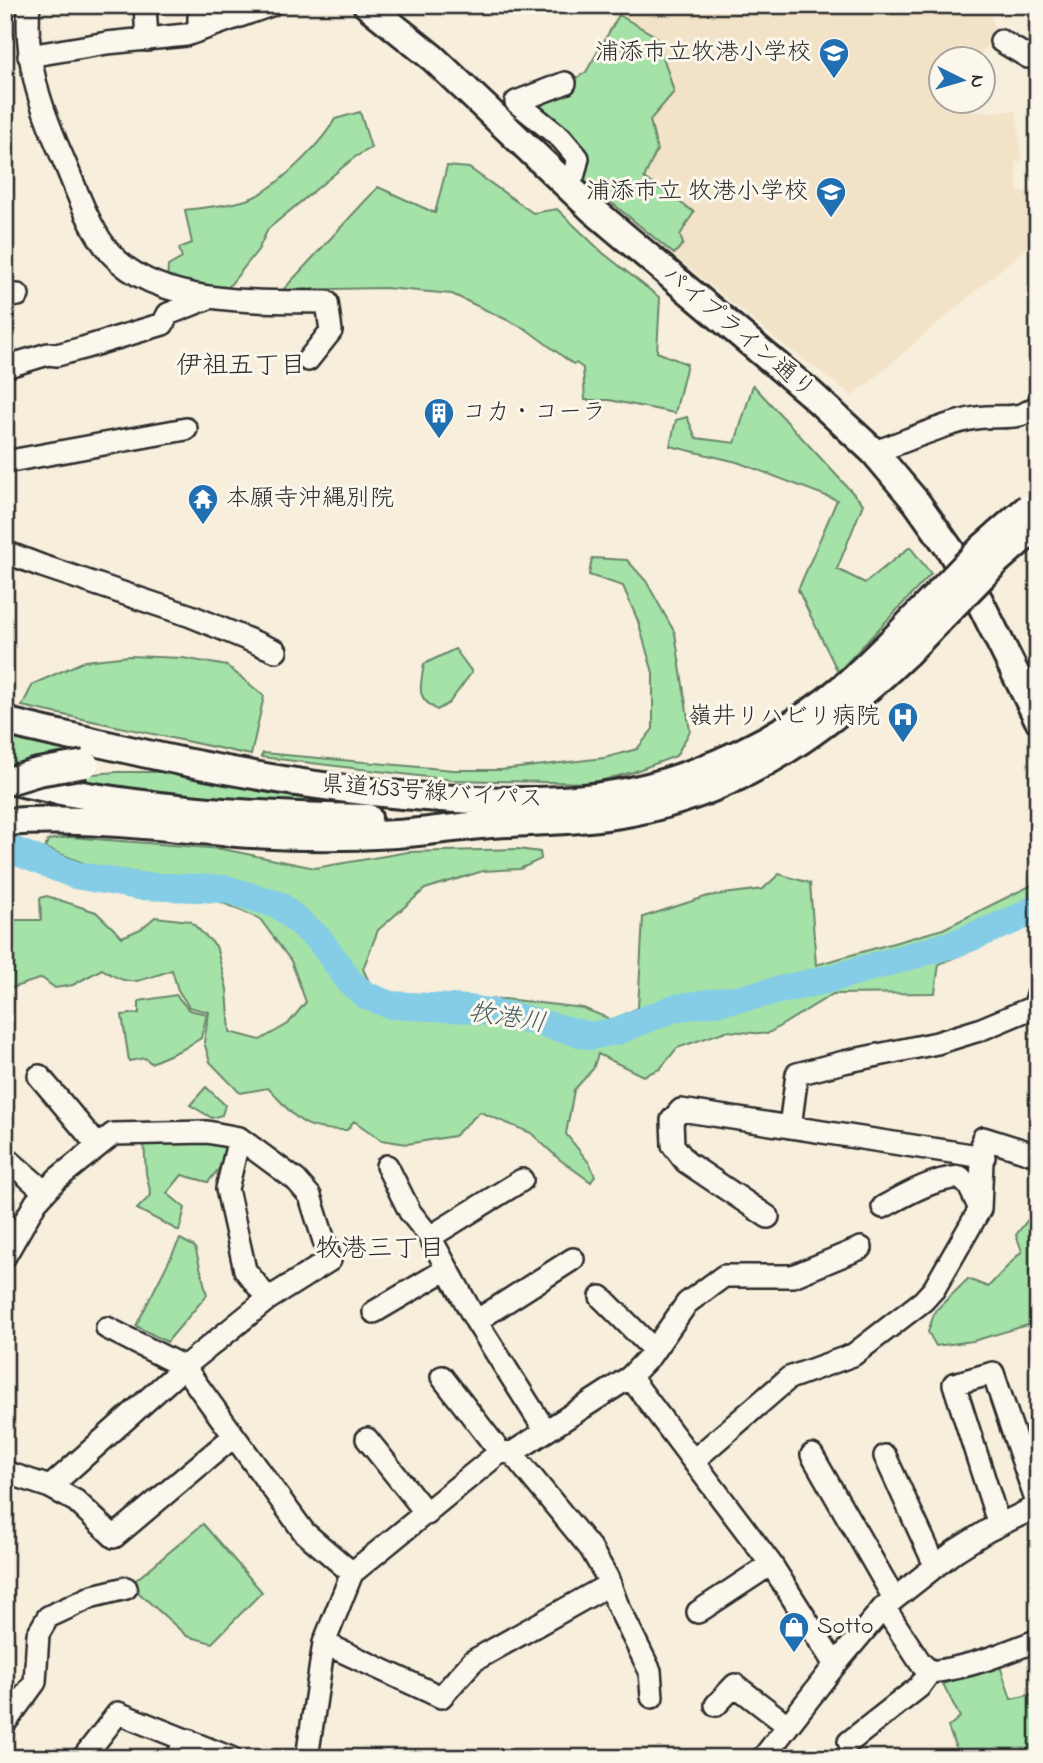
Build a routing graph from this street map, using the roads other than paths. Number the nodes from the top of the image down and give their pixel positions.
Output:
1 (29, 5) edge
2 (145, 5) edge
3 (215, 5) edge
4 (271, 5) edge
5 (367, 5) edge
6 (199, 30) junction
7 (147, 40) junction
8 (1001, 41) dead end
9 (1038, 54) edge
10 (29, 56) junction
11 (565, 83) dead end
12 (566, 186) junction
13 (209, 298) junction
14 (308, 360) dead end
15 (5, 367) edge
16 (1038, 405) edge
17 (186, 429) dead end
18 (874, 452) junction
19 (5, 462) edge
20 (1035, 510) edge
21 (5, 552) edge
22 (900, 646) junction
23 (276, 651) dead end
24 (1038, 719) edge
25 (5, 721) edge
26 (187, 764) junction
27 (5, 780) edge
28 (5, 822) edge
29 (488, 824) junction
30 (1038, 995) edge
31 (38, 1076) dead end
32 (790, 1127) junction
33 (239, 1138) junction
34 (98, 1146) junction
35 (1037, 1155) edge
36 (5, 1157) edge
37 (984, 1157) junction
38 (387, 1167) dead end
39 (522, 1180) dead end
40 (45, 1192) junction
41 (883, 1207) dead end
42 (980, 1209) junction
43 (768, 1217) dead end
44 (430, 1237) junction
45 (861, 1248) dead end
46 (5, 1256) edge
47 (573, 1259) dead end
48 (447, 1269) junction
49 (601, 1297) dead end
50 (268, 1299) junction
51 (374, 1312) dead end
52 (476, 1321) junction
53 (107, 1328) dead end
54 (654, 1350) junction
55 (184, 1367) junction
56 (442, 1377) dead end
57 (630, 1377) junction
58 (545, 1430) junction
59 (234, 1436) junction
60 (367, 1439) dead end
61 (506, 1452) junction
62 (813, 1455) dead end
63 (885, 1456) dead end
64 (693, 1461) junction
65 (5, 1472) edge
66 (50, 1487) junction
67 (1038, 1506) edge
68 (427, 1514) junction
69 (999, 1525) junction
70 (771, 1564) junction
71 (935, 1565) junction
72 (352, 1573) junction
73 (610, 1584) junction
74 (126, 1588) dead end
75 (889, 1603) junction
76 (698, 1612) dead end
77 (1038, 1640) edge
78 (324, 1643) junction
79 (835, 1665) junction
80 (930, 1672) junction
81 (652, 1697) dead end
82 (716, 1705) dead end
83 (5, 1723) edge
84 (787, 1726) junction
85 (849, 1742) dead end
86 (182, 1749) edge
87 (83, 1758) edge
88 (231, 1758) edge
89 (307, 1758) edge
90 (763, 1758) edge

1 - 10 street
2 - 7 street
3 - 6 street
4 - 6 street
5 - 12 main road, パイプライン通り
6 - 7 street
7 - 10 street
8 - 9 street
10 - 13 street
11 - 12 street
12 - 18 main road, パイプライン通り
13 - 14 street
13 - 15 street
16 - 18 street
17 - 19 street
18 - 24 main road, パイプライン通り
20 - 22 main road, 県道153号線バイパス, bridge
21 - 23 street
22 - 26 main road, 県道153号線バイパス
22 - 29 main road, 県道153号線バイパス
25 - 26 main road
26 - 27 main road, bridge
27 - 29 main road
28 - 29 main road
30 - 32 street
31 - 34 street
32 - 37 street
32 - 43 street
33 - 34 street
33 - 50 street
33 - 50 street
34 - 40 street
35 - 37 street
36 - 40 street
37 - 42 street
38 - 44 street
39 - 44 street
40 - 46 street
41 - 42 street
42 - 64 street
44 - 48 street
45 - 54 street
47 - 52 street
48 - 51 street
48 - 52 street
49 - 54 street
50 - 55 street
52 - 58 street
53 - 55 street
54 - 57 street
55 - 59 street
55 - 66 street
56 - 61 street
57 - 58 street
57 - 64 street
58 - 61 street
59 - 66 street
59 - 72 street
60 - 68 street
61 - 68 street
61 - 73 street
62 - 75 street
63 - 71 street
64 - 70 street
65 - 66 street
67 - 69 street
67 - 69 street
68 - 72 street
69 - 71 street
70 - 76 street
70 - 79 street
71 - 75 street
72 - 78 street
73 - 78 street
73 - 81 street
74 - 83 street
75 - 79 street
75 - 80 street
77 - 80 street
78 - 89 street
79 - 84 street
80 - 85 street
82 - 84 street
84 - 90 street
86 - 87 street
86 - 88 street

